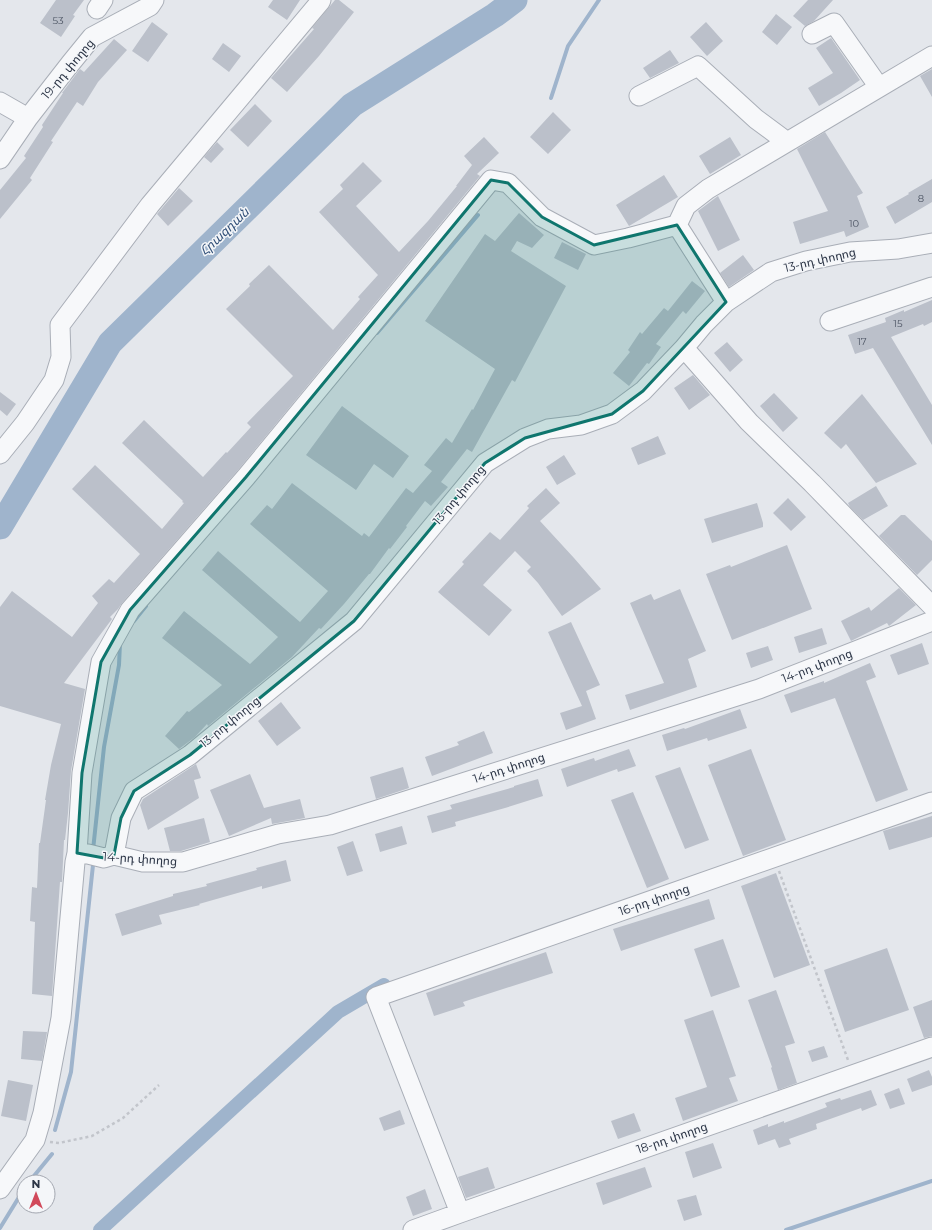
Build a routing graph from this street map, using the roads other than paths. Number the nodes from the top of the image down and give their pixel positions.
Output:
1 (154, 0) edge
2 (321, 0) edge
3 (812, 34) dead end
4 (932, 56) edge
5 (879, 87) junction
6 (639, 96) dead end
7 (0, 102) edge
8 (28, 118) junction
9 (787, 142) junction
10 (0, 159) edge
11 (677, 225) junction
12 (932, 243) edge
13 (932, 287) edge
14 (726, 302) junction
15 (830, 321) dead end
16 (684, 348) junction
17 (0, 454) edge
18 (932, 606) edge
19 (932, 621) edge
20 (932, 802) edge
21 (77, 853) junction
22 (114, 855) junction
23 (932, 1048) edge
24 (0, 1188) edge
25 (460, 1212) junction
26 (413, 1230) edge

1 - 8 street, 19-րդ փողոց
2 - 17 street
3 - 5 street
4 - 5 street
5 - 9 street
6 - 9 street
7 - 8 street
8 - 10 street, 19-րդ փողոց
9 - 11 street
11 - 14 street
11 - 21 street
12 - 14 street, 13-րդ փողոց
13 - 15 street
14 - 16 street, 13-րդ փողոց
16 - 18 street
16 - 22 street, 13-րդ փողոց
19 - 22 street, 14-րդ փողոց
20 - 25 street, 16-րդ փողոց
21 - 22 street, 14-րդ փողոց
21 - 24 street
23 - 25 street, 18-րդ փողոց
25 - 26 street, 18-րդ փողոց

